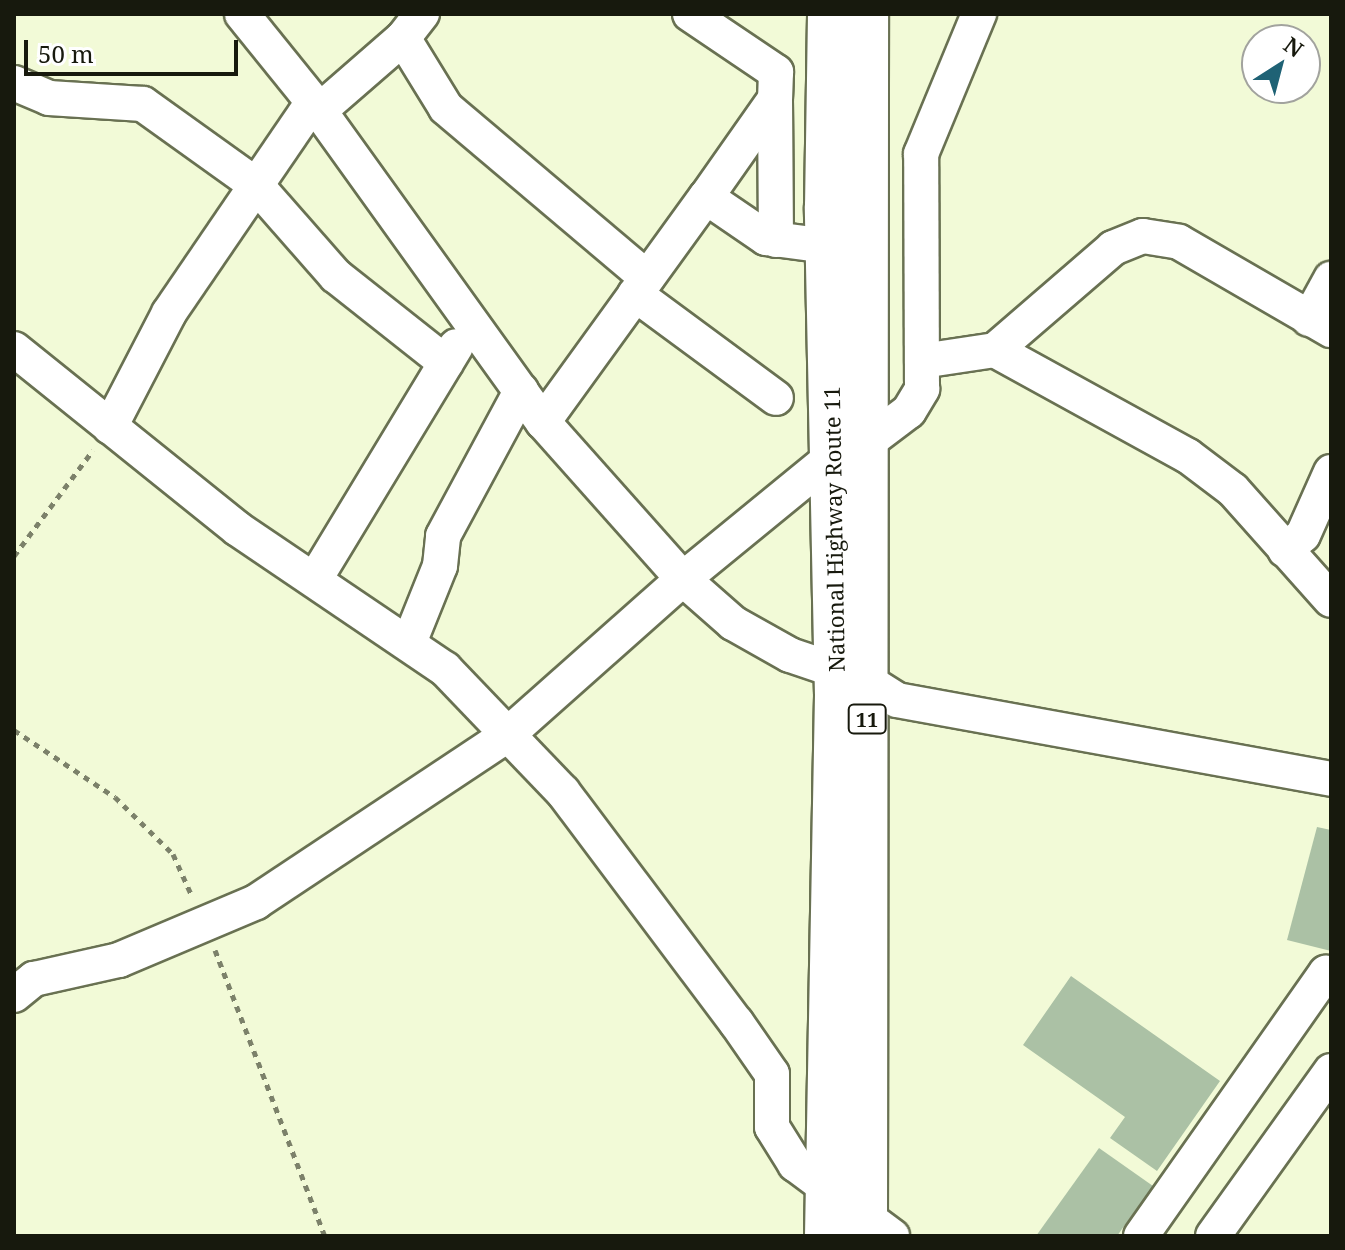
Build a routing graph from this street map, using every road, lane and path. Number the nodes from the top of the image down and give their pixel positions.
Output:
1 (242, 14) edge
2 (690, 14) edge
3 (830, 14) edge
4 (866, 14) edge
5 (979, 14) edge
6 (413, 26) edge
7 (14, 83) edge
8 (775, 99) junction
9 (316, 107) junction
10 (256, 185) junction
11 (706, 197) junction
12 (776, 240) junction
13 (828, 246) junction
14 (1331, 279) edge
15 (641, 286) junction
16 (470, 322) junction
17 (1320, 325) edge
18 (14, 349) edge
19 (995, 350) junction
20 (922, 361) junction
21 (446, 363) junction
22 (521, 391) junction
23 (776, 398) dead end
24 (543, 422) junction
25 (110, 427) junction
26 (850, 449) junction
27 (1331, 472) edge
28 (1285, 550) junction
29 (14, 556) edge
30 (315, 579) junction
31 (683, 579) junction
32 (1331, 600) edge
33 (409, 643) junction
34 (851, 674) junction
35 (14, 730) edge
36 (506, 736) junction
37 (1331, 779) edge
38 (205, 923) junction
39 (1331, 974) edge
40 (14, 995) edge
41 (1331, 1071) edge
42 (828, 1189) junction
43 (862, 1232) edge
44 (325, 1236) edge
45 (1141, 1236) edge
46 (1213, 1236) edge

1 - 9 street
2 - 8 street
3 - 13 highway, National Highway Route 11 / 11
4 - 26 highway, National Highway Route 11 / 11
5 - 20 street
6 - 9 street
6 - 15 street
7 - 10 street
8 - 11 street
8 - 12 street
9 - 10 street
9 - 16 street
10 - 21 street
10 - 25 street
11 - 12 street
11 - 15 street
12 - 13 street
13 - 26 highway, National Highway Route 11 / 11
14 - 17 street
15 - 23 street
15 - 24 street
16 - 21 street
16 - 22 street
17 - 19 street
18 - 25 street
19 - 20 street
19 - 28 street
20 - 26 street
21 - 30 street
22 - 24 street
22 - 33 street
24 - 31 street
25 - 29 path
25 - 30 street
26 - 31 street
26 - 34 highway, National Highway Route 11 / 11
27 - 28 street
28 - 32 street
30 - 33 street
31 - 34 street
31 - 36 street
33 - 36 street
34 - 37 street
34 - 42 highway, National Highway Route 11 / 11
34 - 43 highway, National Highway Route 11 / 11
35 - 38 path
36 - 38 street
36 - 42 street
38 - 40 street
38 - 44 path
39 - 45 street
41 - 46 street
42 - 43 highway, National Highway Route 11 / 11

